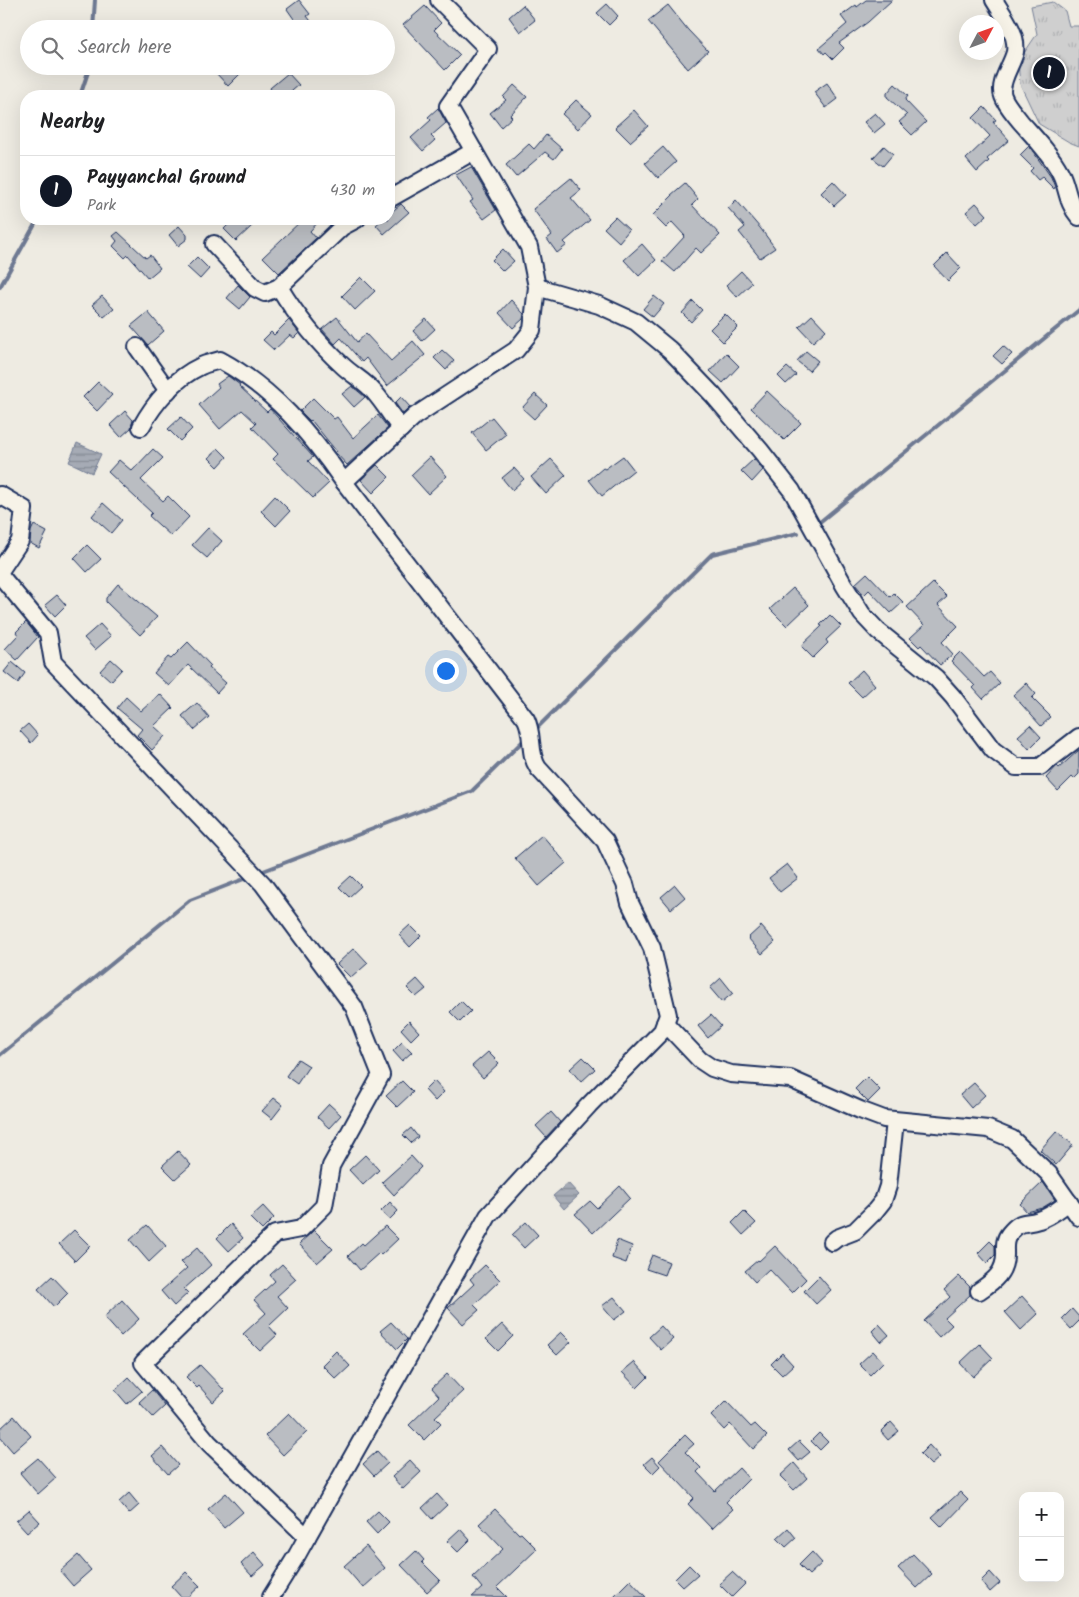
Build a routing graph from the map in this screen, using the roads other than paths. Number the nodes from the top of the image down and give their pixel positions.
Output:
1 (439, 0) edge
2 (994, 0) edge
3 (474, 151) junction
4 (395, 196) edge
5 (1079, 217) edge
6 (347, 225) edge
7 (214, 244) dead end
8 (279, 287) junction
9 (537, 287) junction
10 (137, 347) dead end
11 (168, 391) junction
12 (141, 427) dead end
13 (401, 430) junction
14 (344, 482) junction
15 (0, 495) edge
16 (0, 573) edge
17 (1079, 737) edge
18 (665, 1022) junction
19 (895, 1121) junction
20 (1068, 1202) junction
21 (1079, 1217) edge
22 (832, 1242) dead end
23 (979, 1291) dead end
24 (307, 1537) junction
25 (271, 1597) edge

1 - 3 street
2 - 5 street
3 - 4 street
3 - 9 street
6 - 8 street
7 - 8 street
8 - 13 street
9 - 13 street
9 - 17 street
10 - 11 street
11 - 12 street
11 - 14 street
13 - 14 street
14 - 18 street
15 - 16 street
16 - 24 street
18 - 19 street
18 - 24 street
19 - 20 street
19 - 22 street
20 - 21 street
20 - 23 street
24 - 25 street

